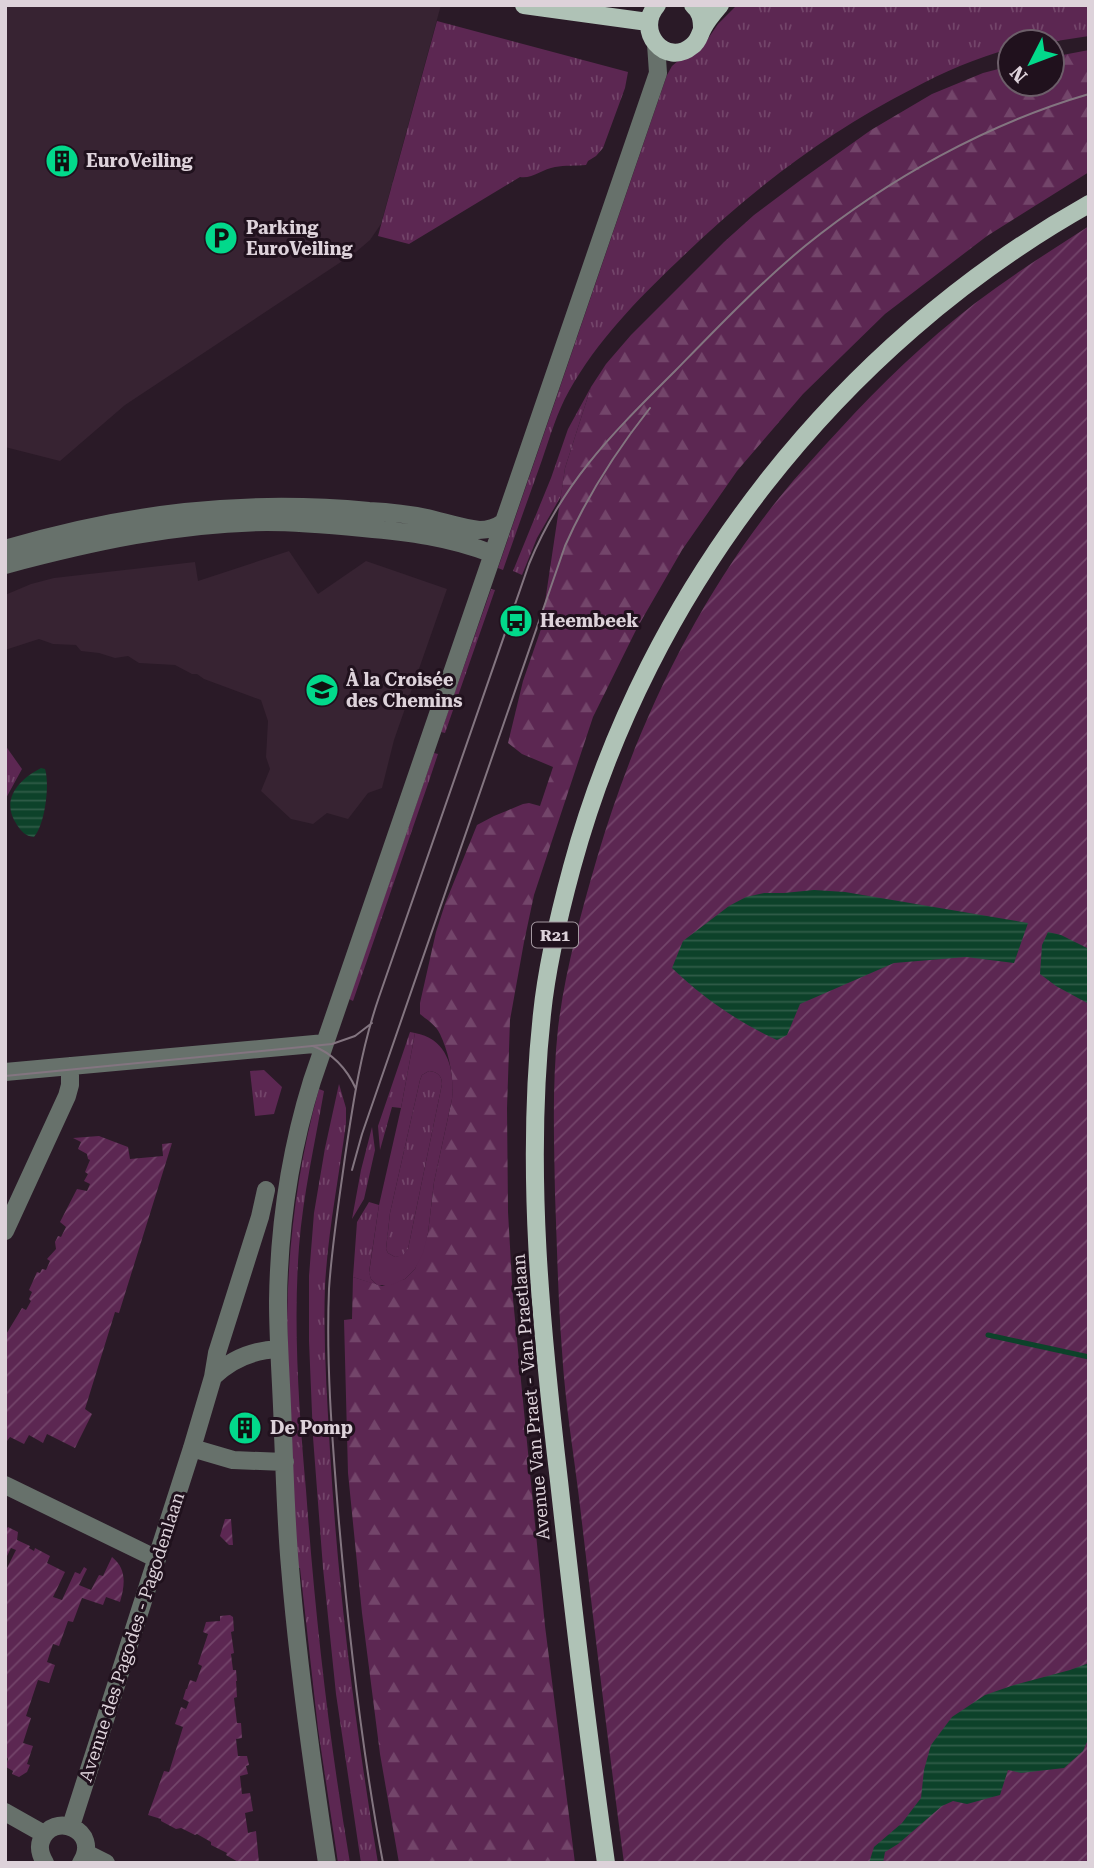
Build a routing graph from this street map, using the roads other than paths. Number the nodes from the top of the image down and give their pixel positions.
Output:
1 (524, 5) edge
2 (657, 5) edge
3 (693, 5) edge
4 (720, 5) edge
5 (648, 22) junction
6 (702, 29) junction
7 (656, 44) junction
8 (678, 52) junction
9 (658, 73) junction
10 (1089, 204) edge
11 (504, 522) junction
12 (5, 549) edge
13 (493, 554) junction
14 (5, 565) edge
15 (325, 1043) junction
16 (70, 1066) junction
17 (5, 1072) edge
18 (266, 1190) dead end
19 (5, 1231) edge
20 (279, 1349) junction
21 (213, 1377) junction
22 (192, 1448) junction
23 (285, 1462) junction
24 (5, 1485) edge
25 (157, 1559) junction
26 (5, 1812) edge
27 (71, 1826) junction
28 (44, 1834) junction
29 (84, 1858) edge
30 (45, 1863) edge
31 (106, 1863) edge
32 (327, 1863) edge
33 (606, 1863) edge

1 - 5 main road
2 - 5 main road
3 - 6 main road
4 - 6 main road
5 - 7 main road
6 - 8 main road
7 - 8 main road
7 - 9 street
8 - 9 street
9 - 11 street
10 - 33 main road, Avenue Van Praet - Van Praetlaan / R21
11 - 12 street
11 - 13 street
13 - 14 street
13 - 15 street
15 - 16 street
15 - 20 street
16 - 17 street
16 - 19 street
18 - 21 street, Avenue des Pagodes - Pagodenlaan
20 - 21 street
20 - 23 street
21 - 22 street, Avenue des Pagodes - Pagodenlaan
22 - 23 street
22 - 25 street, Avenue des Pagodes - Pagodenlaan
23 - 32 street
24 - 25 street
25 - 27 street, Avenue des Pagodes - Pagodenlaan
26 - 28 street
27 - 28 street
27 - 29 street
28 - 30 street
29 - 31 street

